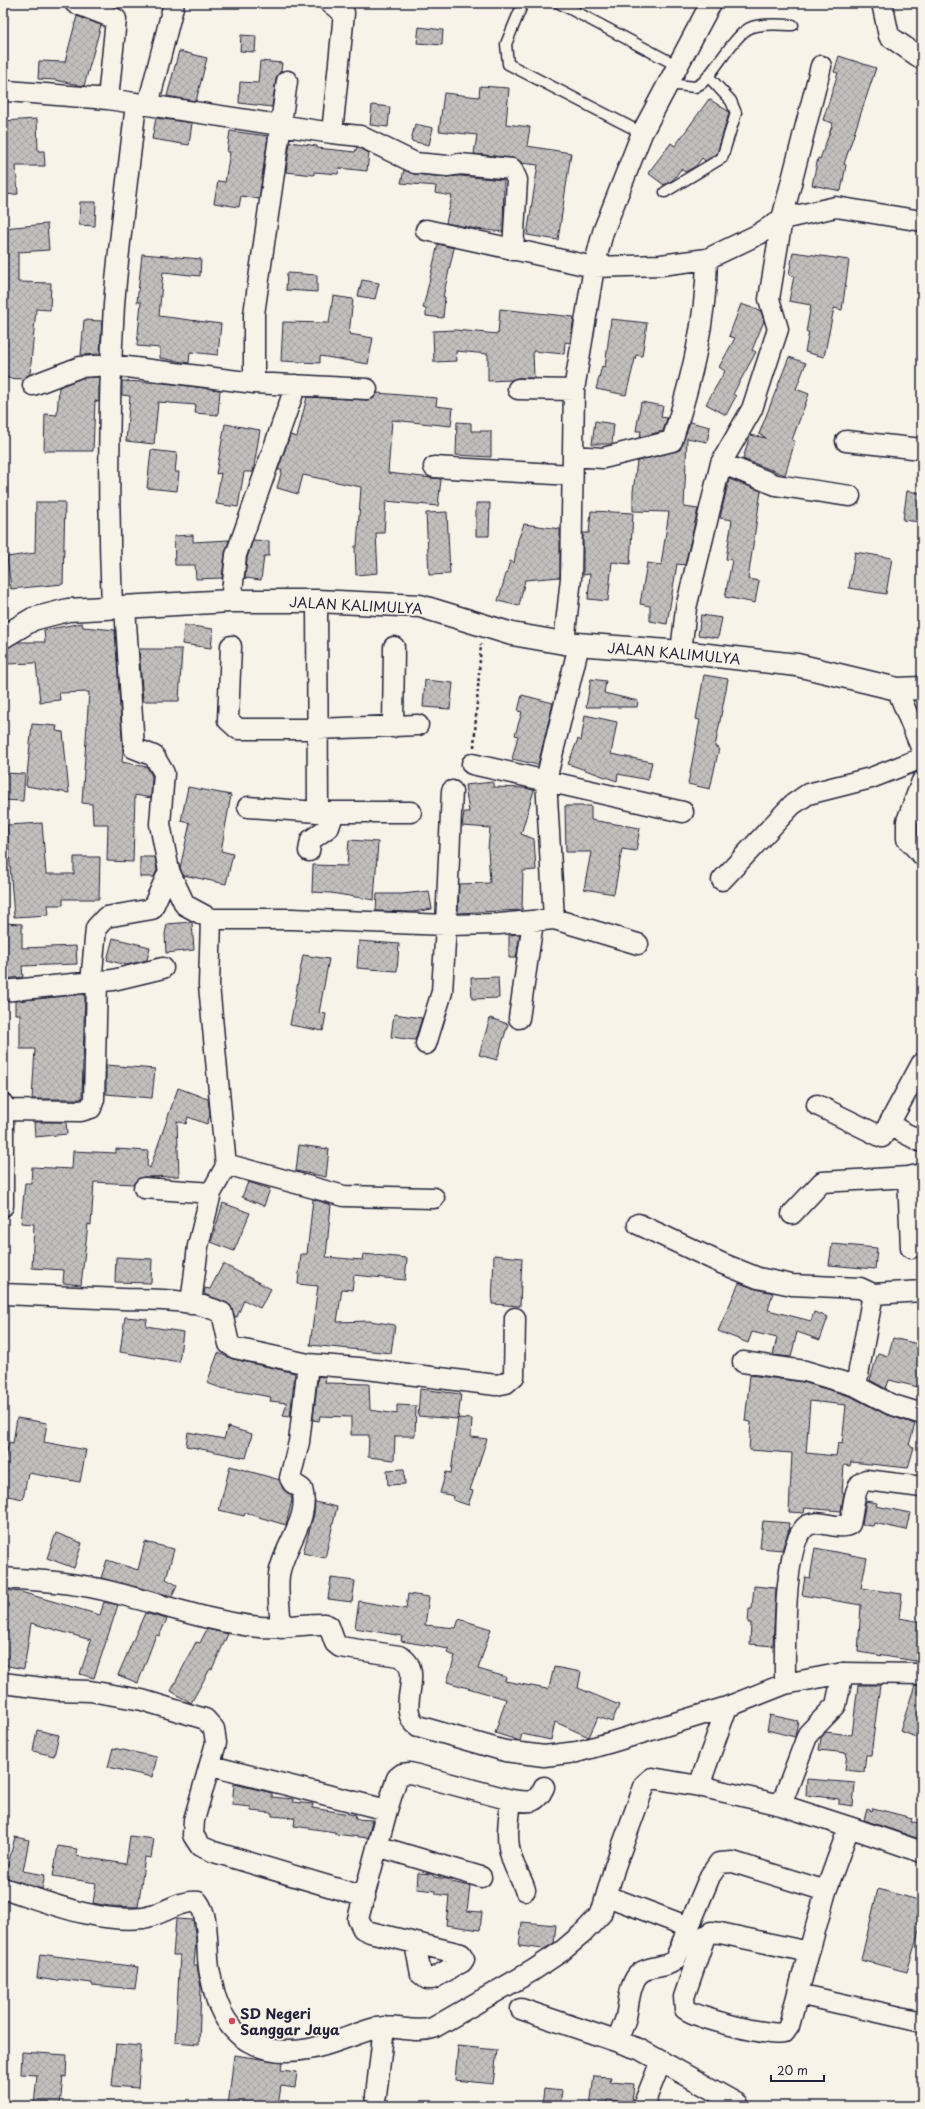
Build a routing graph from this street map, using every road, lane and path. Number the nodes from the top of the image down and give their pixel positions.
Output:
1 (75, 3) edge
2 (174, 3) edge
3 (330, 3) edge
4 (523, 3) edge
5 (559, 3) edge
6 (711, 3) edge
7 (882, 3) edge
8 (793, 25) dead end
9 (922, 59) edge
10 (678, 66) junction
11 (821, 66) dead end
12 (709, 77) junction
13 (287, 81) dead end
14 (668, 84) junction
15 (7, 91) dead end
16 (108, 99) junction
17 (142, 104) junction
18 (282, 127) junction
19 (332, 133) junction
20 (642, 133) junction
21 (666, 192) dead end
22 (782, 219) junction
23 (922, 221) edge
24 (426, 230) dead end
25 (513, 250) junction
26 (707, 259) junction
27 (594, 267) junction
28 (111, 365) junction
29 (254, 383) junction
30 (33, 385) dead end
31 (296, 385) junction
32 (367, 389) dead end
33 (518, 389) dead end
34 (574, 390) junction
35 (846, 441) dead end
36 (922, 449) edge
37 (720, 463) junction
38 (573, 466) junction
39 (434, 467) dead end
40 (850, 496) dead end
41 (231, 601) junction
42 (317, 601) junction
43 (118, 607) junction
44 (3, 637) edge
45 (481, 642) dead end
46 (572, 644) junction
47 (231, 646) dead end
48 (394, 647) dead end
49 (681, 652) junction
50 (922, 688) edge
51 (897, 689) junction
52 (418, 725) dead end
53 (393, 727) junction
54 (317, 729) junction
55 (922, 750) edge
56 (922, 758) edge
57 (472, 764) joint
58 (546, 780) junction
59 (922, 781) edge
60 (452, 791) dead end
61 (248, 807) dead end
62 (326, 812) junction
63 (411, 812) dead end
64 (683, 812) dead end
65 (309, 851) dead end
66 (922, 855) edge
67 (169, 872) junction
68 (722, 880) dead end
69 (211, 919) junction
70 (554, 919) junction
71 (533, 922) junction
72 (446, 925) junction
73 (638, 944) dead end
74 (163, 968) dead end
75 (94, 983) junction
76 (3, 991) edge
77 (519, 1018) dead end
78 (426, 1044) dead end
79 (921, 1068) edge
80 (817, 1104) dead end
81 (3, 1107) edge
82 (889, 1125) junction
83 (922, 1142) edge
84 (226, 1166) junction
85 (915, 1175) edge
86 (144, 1188) dead end
87 (211, 1193) junction
88 (434, 1198) dead end
89 (3, 1206) edge
90 (792, 1214) dead end
91 (638, 1224) dead end
92 (911, 1248) dead end
93 (922, 1291) edge
94 (3, 1294) edge
95 (873, 1294) junction
96 (191, 1304) junction
97 (515, 1318) dead end
98 (743, 1362) dead end
99 (308, 1364) junction
100 (856, 1386) junction
101 (922, 1414) edge
102 (922, 1487) edge
103 (3, 1578) edge
104 (281, 1628) junction
105 (843, 1673) junction
106 (922, 1674) edge
107 (3, 1683) edge
108 (785, 1684) junction
109 (727, 1707) junction
110 (211, 1766) junction
111 (698, 1786) junction
112 (544, 1787) dead end
113 (511, 1800) junction
114 (781, 1805) junction
115 (386, 1810) junction
116 (849, 1827) junction
117 (377, 1846) junction
118 (922, 1852) edge
119 (481, 1877) dead end
120 (3, 1888) edge
121 (525, 1890) dead end
122 (826, 1890) junction
123 (607, 1896) junction
124 (365, 1897) junction
125 (689, 1927) junction
126 (415, 1944) dead end
127 (809, 1952) junction
128 (798, 1994) junction
129 (521, 2009) dead end
130 (922, 2022) edge
131 (384, 2028) junction
132 (617, 2041) junction
133 (661, 2061) junction
134 (376, 2096) dead end
135 (738, 2104) dead end
136 (643, 2106) edge

1 - 16 street
2 - 17 street
3 - 19 street
4 - 20 lane
5 - 10 lane
6 - 10 street
7 - 9 street
8 - 12 lane
10 - 14 street
11 - 22 street
12 - 14 lane
12 - 21 lane
13 - 18 street
14 - 20 street
15 - 16 street
16 - 17 street
17 - 18 street
17 - 28 street
18 - 19 street
18 - 29 street
19 - 25 street
20 - 27 street
22 - 23 street
22 - 26 street
22 - 37 street
24 - 25 street
25 - 27 street
26 - 27 street
26 - 38 street
27 - 34 street
28 - 29 street
28 - 30 street
28 - 43 street
29 - 31 street
31 - 32 street
31 - 41 street
33 - 34 street
34 - 38 street
35 - 36 street
37 - 40 street
37 - 49 street
38 - 39 street
38 - 46 street
41 - 42 street, JALAN KALIMULYA
41 - 43 street, JALAN KALIMULYA
42 - 46 street, JALAN KALIMULYA
42 - 54 street
43 - 44 street, JALAN KALIMULYA
43 - 67 street
45 - 57 path
46 - 49 street, JALAN KALIMULYA
46 - 58 street
47 - 54 street
48 - 53 street
49 - 51 street, JALAN KALIMULYA
50 - 51 street, JALAN KALIMULYA
51 - 55 street
52 - 53 street
53 - 54 street
54 - 62 street
56 - 68 street
57 - 58 street
58 - 64 street
58 - 70 street
59 - 66 street
60 - 72 street
61 - 62 street
62 - 63 street
62 - 65 street
67 - 69 street
67 - 75 street
69 - 72 street
69 - 84 street
70 - 71 street
70 - 73 street
71 - 72 street
71 - 77 street
72 - 78 street
74 - 75 street
75 - 76 street
75 - 81 street
79 - 82 street
80 - 82 street
81 - 89 street
82 - 83 street
84 - 87 street
84 - 88 street
85 - 90 street
85 - 92 street
86 - 87 street
87 - 96 street
91 - 95 street
93 - 95 street
94 - 96 street
95 - 100 street
96 - 99 street
97 - 99 street
98 - 100 street
99 - 104 street
100 - 101 street
102 - 108 street
103 - 104 street
104 - 109 street
105 - 106 street
105 - 108 street
105 - 114 street
107 - 110 street
108 - 109 street
109 - 111 street
110 - 115 street
110 - 124 street
111 - 114 street
111 - 123 street
112 - 113 street
113 - 115 street
113 - 121 street
114 - 116 street
115 - 117 street
116 - 118 street
116 - 122 street
117 - 119 street
117 - 124 street
120 - 131 street
122 - 125 street
122 - 127 street
123 - 125 street
123 - 131 street
124 - 126 street
125 - 132 street
127 - 128 street
127 - 128 street
128 - 130 street
129 - 132 street
131 - 134 street
132 - 133 street
133 - 135 street
133 - 136 street

